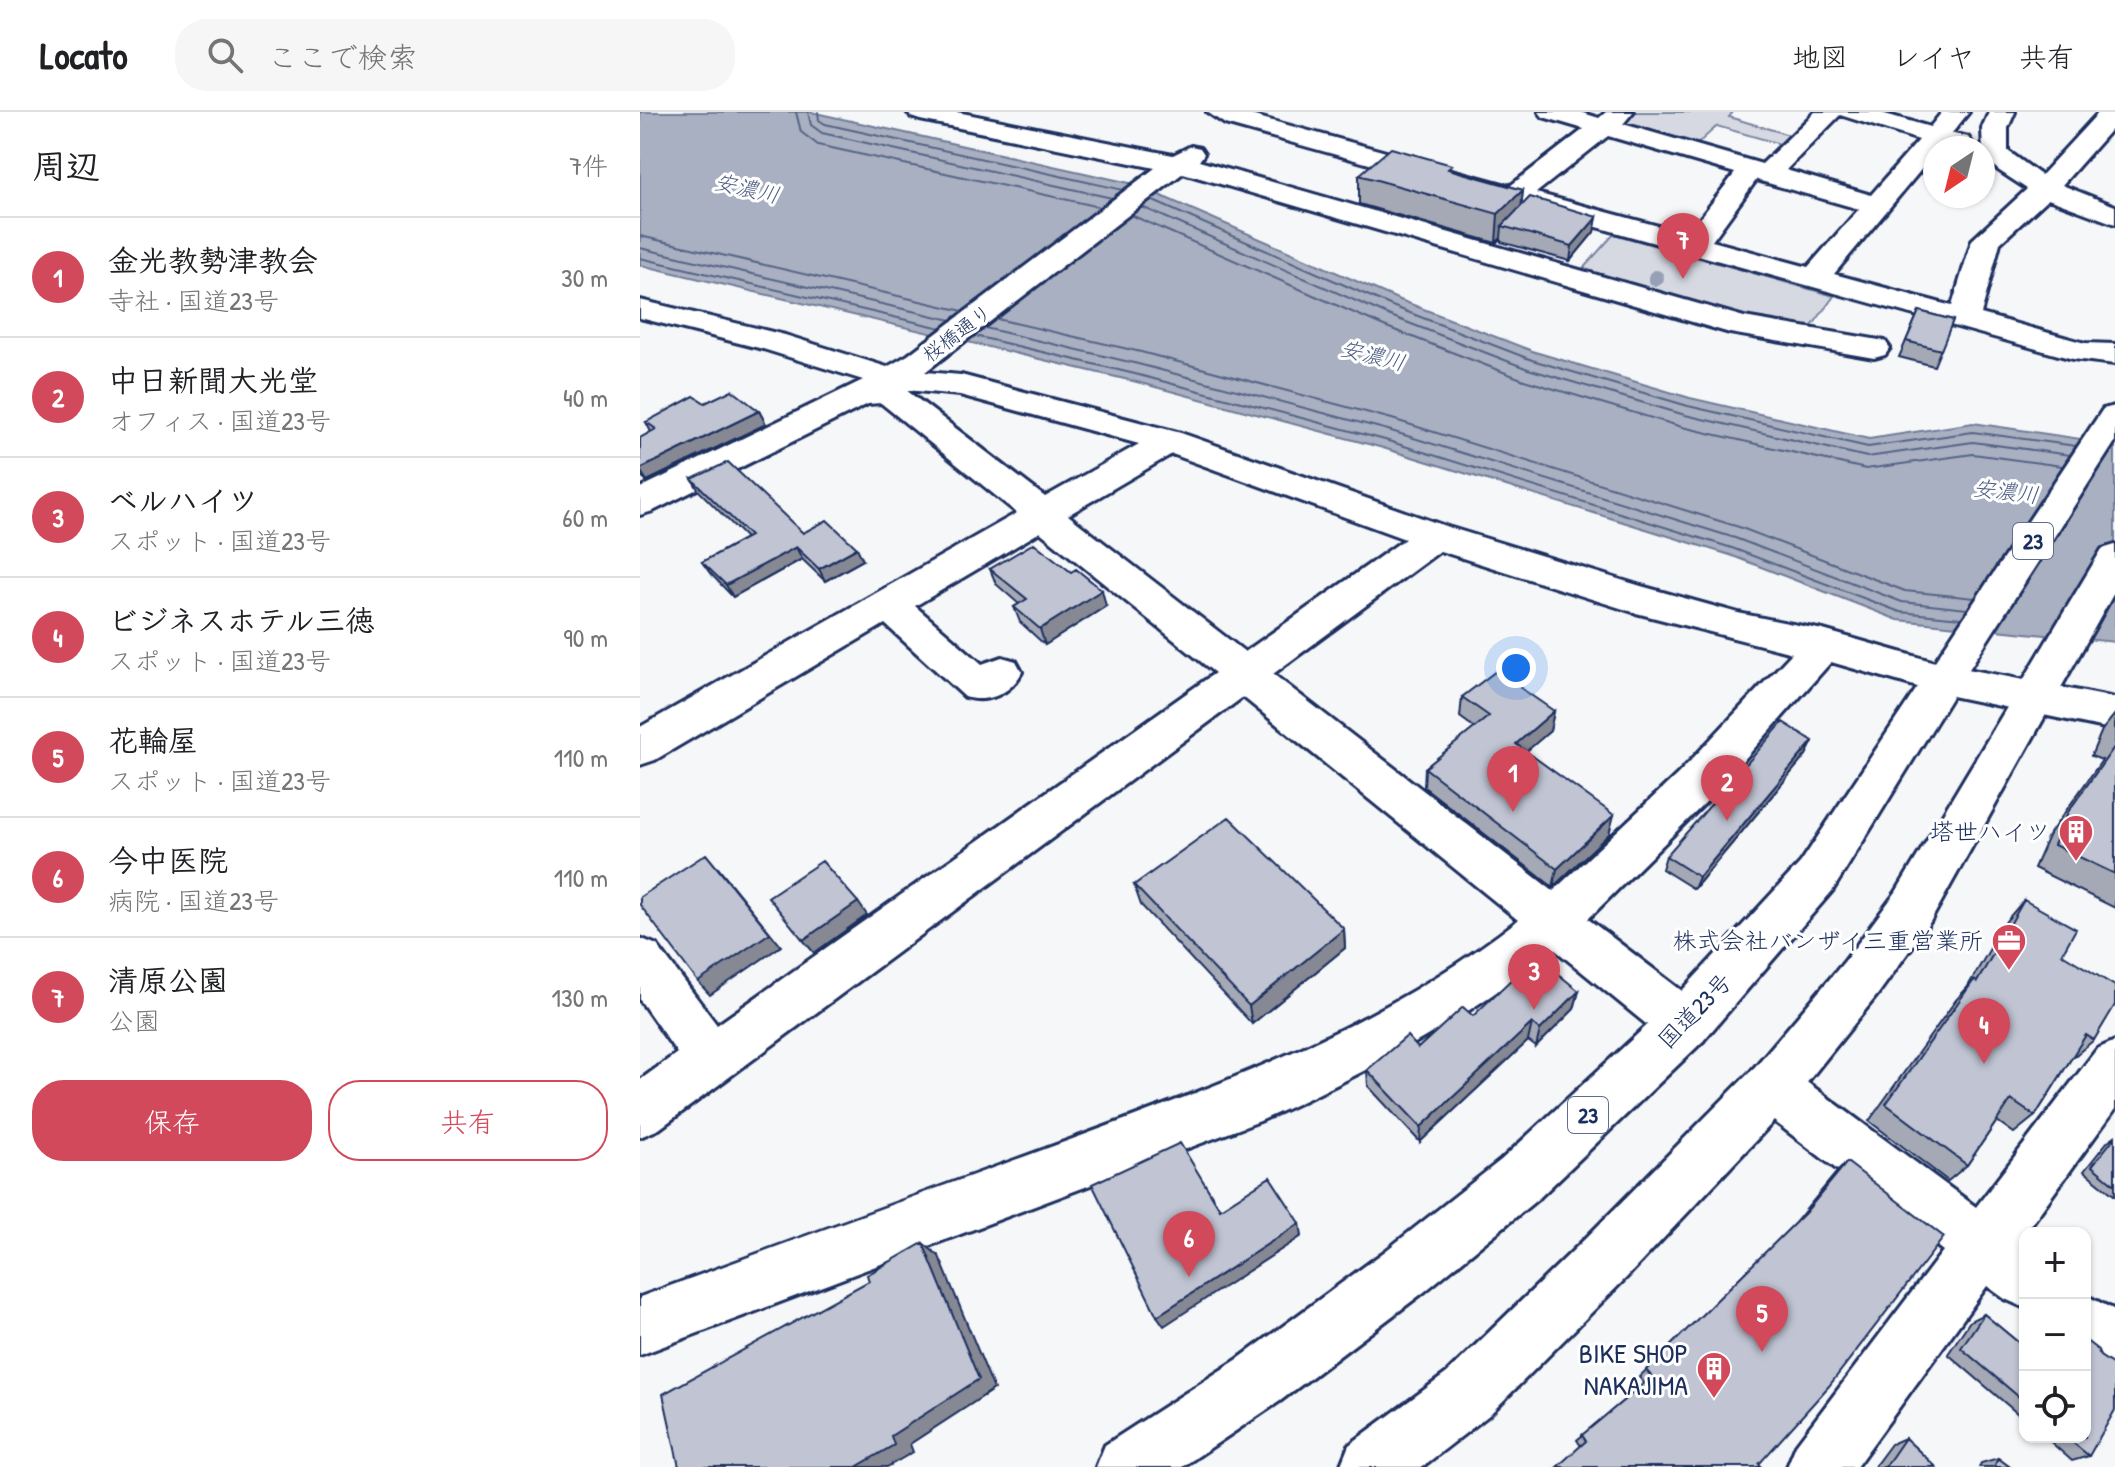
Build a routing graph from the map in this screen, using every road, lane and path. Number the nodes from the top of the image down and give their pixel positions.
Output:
1 (920, 112) edge
2 (992, 112) edge
3 (1552, 112) edge
4 (1829, 112) edge
5 (1850, 112) edge
6 (1956, 112) edge
7 (2002, 112) edge
8 (2113, 112) edge
9 (1232, 114) edge
10 (1613, 119) edge
11 (1935, 136) joint
12 (1991, 136) edge
13 (1923, 150) edge
14 (1188, 157) junction
15 (1995, 157) edge
16 (1759, 172) junction
17 (2088, 177) dead end
18 (2044, 186) junction
19 (1516, 195) junction
20 (1877, 205) junction
21 (2115, 216) edge
22 (2115, 231) edge
23 (1695, 245) junction
24 (1816, 277) junction
25 (640, 309) edge
26 (682, 319) junction
27 (1964, 319) junction
28 (640, 336) edge
29 (1874, 348) dead end
30 (2115, 354) edge
31 (913, 383) junction
32 (2115, 416) edge
33 (1169, 441) junction
34 (640, 503) edge
35 (1045, 514) junction
36 (1435, 536) junction
37 (2115, 558) edge
38 (888, 605) junction
39 (1823, 645) junction
40 (1002, 672) dead end
41 (1946, 672) junction
42 (1242, 674) junction
43 (2037, 690) junction
44 (2115, 714) edge
45 (642, 743) edge
46 (1554, 920) junction
47 (640, 960) edge
48 (1685, 1024) junction
49 (711, 1058) junction
50 (2115, 1066) edge
51 (1771, 1087) junction
52 (640, 1111) edge
53 (1981, 1247) junction
54 (2019, 1275) edge
55 (640, 1326) edge
56 (2091, 1328) edge
57 (2115, 1346) edge
58 (1127, 1467) edge
59 (1371, 1467) edge
60 (1818, 1467) edge

1 - 14 main road
2 - 14 main road
3 - 10 main road
4 - 16 main road
5 - 11 main road
6 - 11 main road
7 - 12 main road
8 - 18 main road
9 - 14 main road, 桜橋通り
9 - 19 main road
10 - 16 main road
10 - 19 main road
13 - 20 main road
14 - 29 main road
14 - 31 main road, 桜橋通り
15 - 18 main road
16 - 20 main road
16 - 23 main road
17 - 18 main road
18 - 21 main road
18 - 22 main road
18 - 27 main road
19 - 23 main road
20 - 24 main road
23 - 24 main road
24 - 27 main road
25 - 26 main road
26 - 28 main road
26 - 31 main road
27 - 30 main road
31 - 33 main road
31 - 34 main road, 桜橋通り
31 - 35 main road
32 - 41 main road, 国道23号 / 23
33 - 35 main road
33 - 36 main road
35 - 38 main road
35 - 42 main road
36 - 39 main road
36 - 42 main road
37 - 43 main road
38 - 40 main road
38 - 45 main road
39 - 41 main road
39 - 46 main road
41 - 43 main road
41 - 48 main road, 国道23号 / 23
42 - 46 main road
42 - 49 main road
43 - 44 main road
43 - 51 main road
46 - 48 main road
46 - 55 main road
47 - 49 main road
48 - 58 main road, 国道23号 / 23
49 - 52 main road
50 - 53 main road
51 - 53 main road
51 - 59 main road
53 - 54 main road
53 - 60 main road
56 - 57 main road

